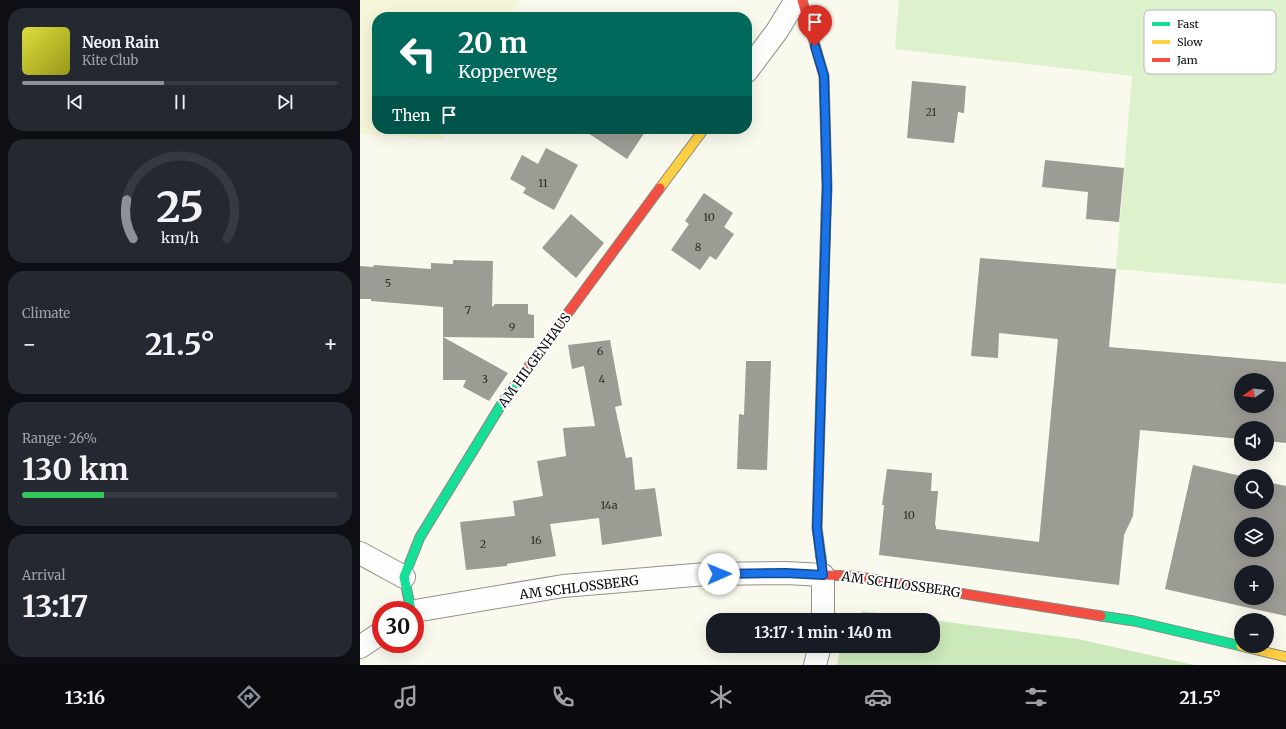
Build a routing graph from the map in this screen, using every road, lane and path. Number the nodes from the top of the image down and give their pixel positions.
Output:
1 (796, 0) edge
2 (802, 0) edge
3 (752, 64) edge
4 (700, 134) edge
5 (360, 553) edge
6 (823, 575) junction
7 (404, 577) junction
8 (409, 601) edge
9 (424, 609) edge
10 (823, 613) edge
11 (372, 639) edge
12 (1234, 644) edge
13 (360, 647) edge
14 (818, 653) edge
15 (1272, 653) edge
16 (1286, 656) edge
17 (815, 665) edge

1 - 3 street
2 - 6 street
4 - 7 street, AM HILGENHAUS
5 - 7 street
6 - 9 street, AM SCHLOSSBERG
6 - 10 street
6 - 12 street, AM SCHLOSSBERG
7 - 8 street
11 - 13 street
14 - 17 street
15 - 16 street, AM SCHLOSSBERG

